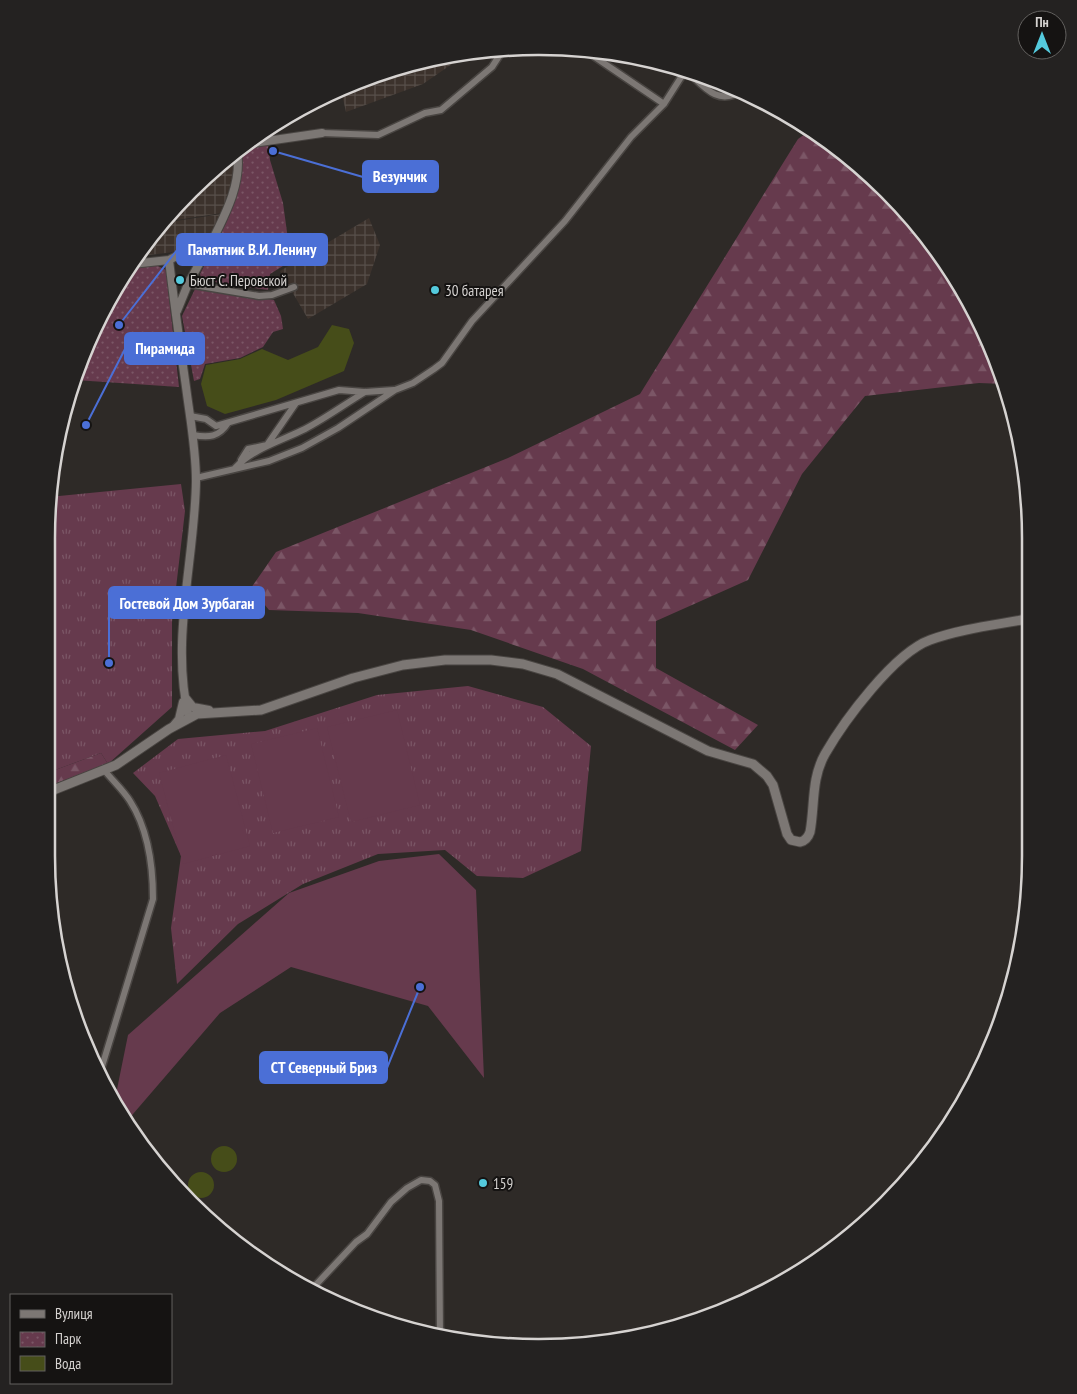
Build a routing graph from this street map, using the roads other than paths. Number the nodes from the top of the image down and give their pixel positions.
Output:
1 (499, 57) edge
2 (597, 59) edge
3 (683, 77) edge
4 (699, 83) edge
5 (733, 96) edge
6 (664, 104) junction
7 (322, 133) joint
8 (262, 142) edge
9 (238, 160) edge
10 (214, 237) junction
11 (169, 260) junction
12 (141, 263) edge
13 (188, 284) junction
14 (294, 287) dead end
15 (176, 318) junction
16 (395, 390) junction
17 (365, 392) junction
18 (296, 403) junction
19 (190, 416) junction
20 (228, 423) junction
21 (193, 435) junction
22 (267, 445) junction
23 (234, 469) junction
24 (196, 478) junction
25 (1022, 620) edge
26 (183, 695) junction
27 (223, 712) junction
28 (189, 718) junction
29 (171, 728) junction
30 (105, 771) junction
31 (55, 790) edge
32 (103, 1064) edge
33 (316, 1284) edge
34 (440, 1329) edge

1 - 7 street
2 - 6 street
3 - 6 street
4 - 5 street
6 - 16 street
7 - 8 street
9 - 10 street
10 - 11 street
10 - 13 street
11 - 12 street
11 - 15 street
13 - 14 street
13 - 15 street
15 - 19 street
16 - 17 street
16 - 23 street
17 - 18 street
17 - 22 street
18 - 20 street
18 - 22 street
19 - 20 street
19 - 21 street
20 - 21 street
21 - 24 street
22 - 23 street
23 - 24 street
24 - 26 street
25 - 27 main road
26 - 27 street
26 - 28 street
26 - 29 street
27 - 28 main road
28 - 29 main road
29 - 30 main road
30 - 31 main road
30 - 32 street
33 - 34 street

